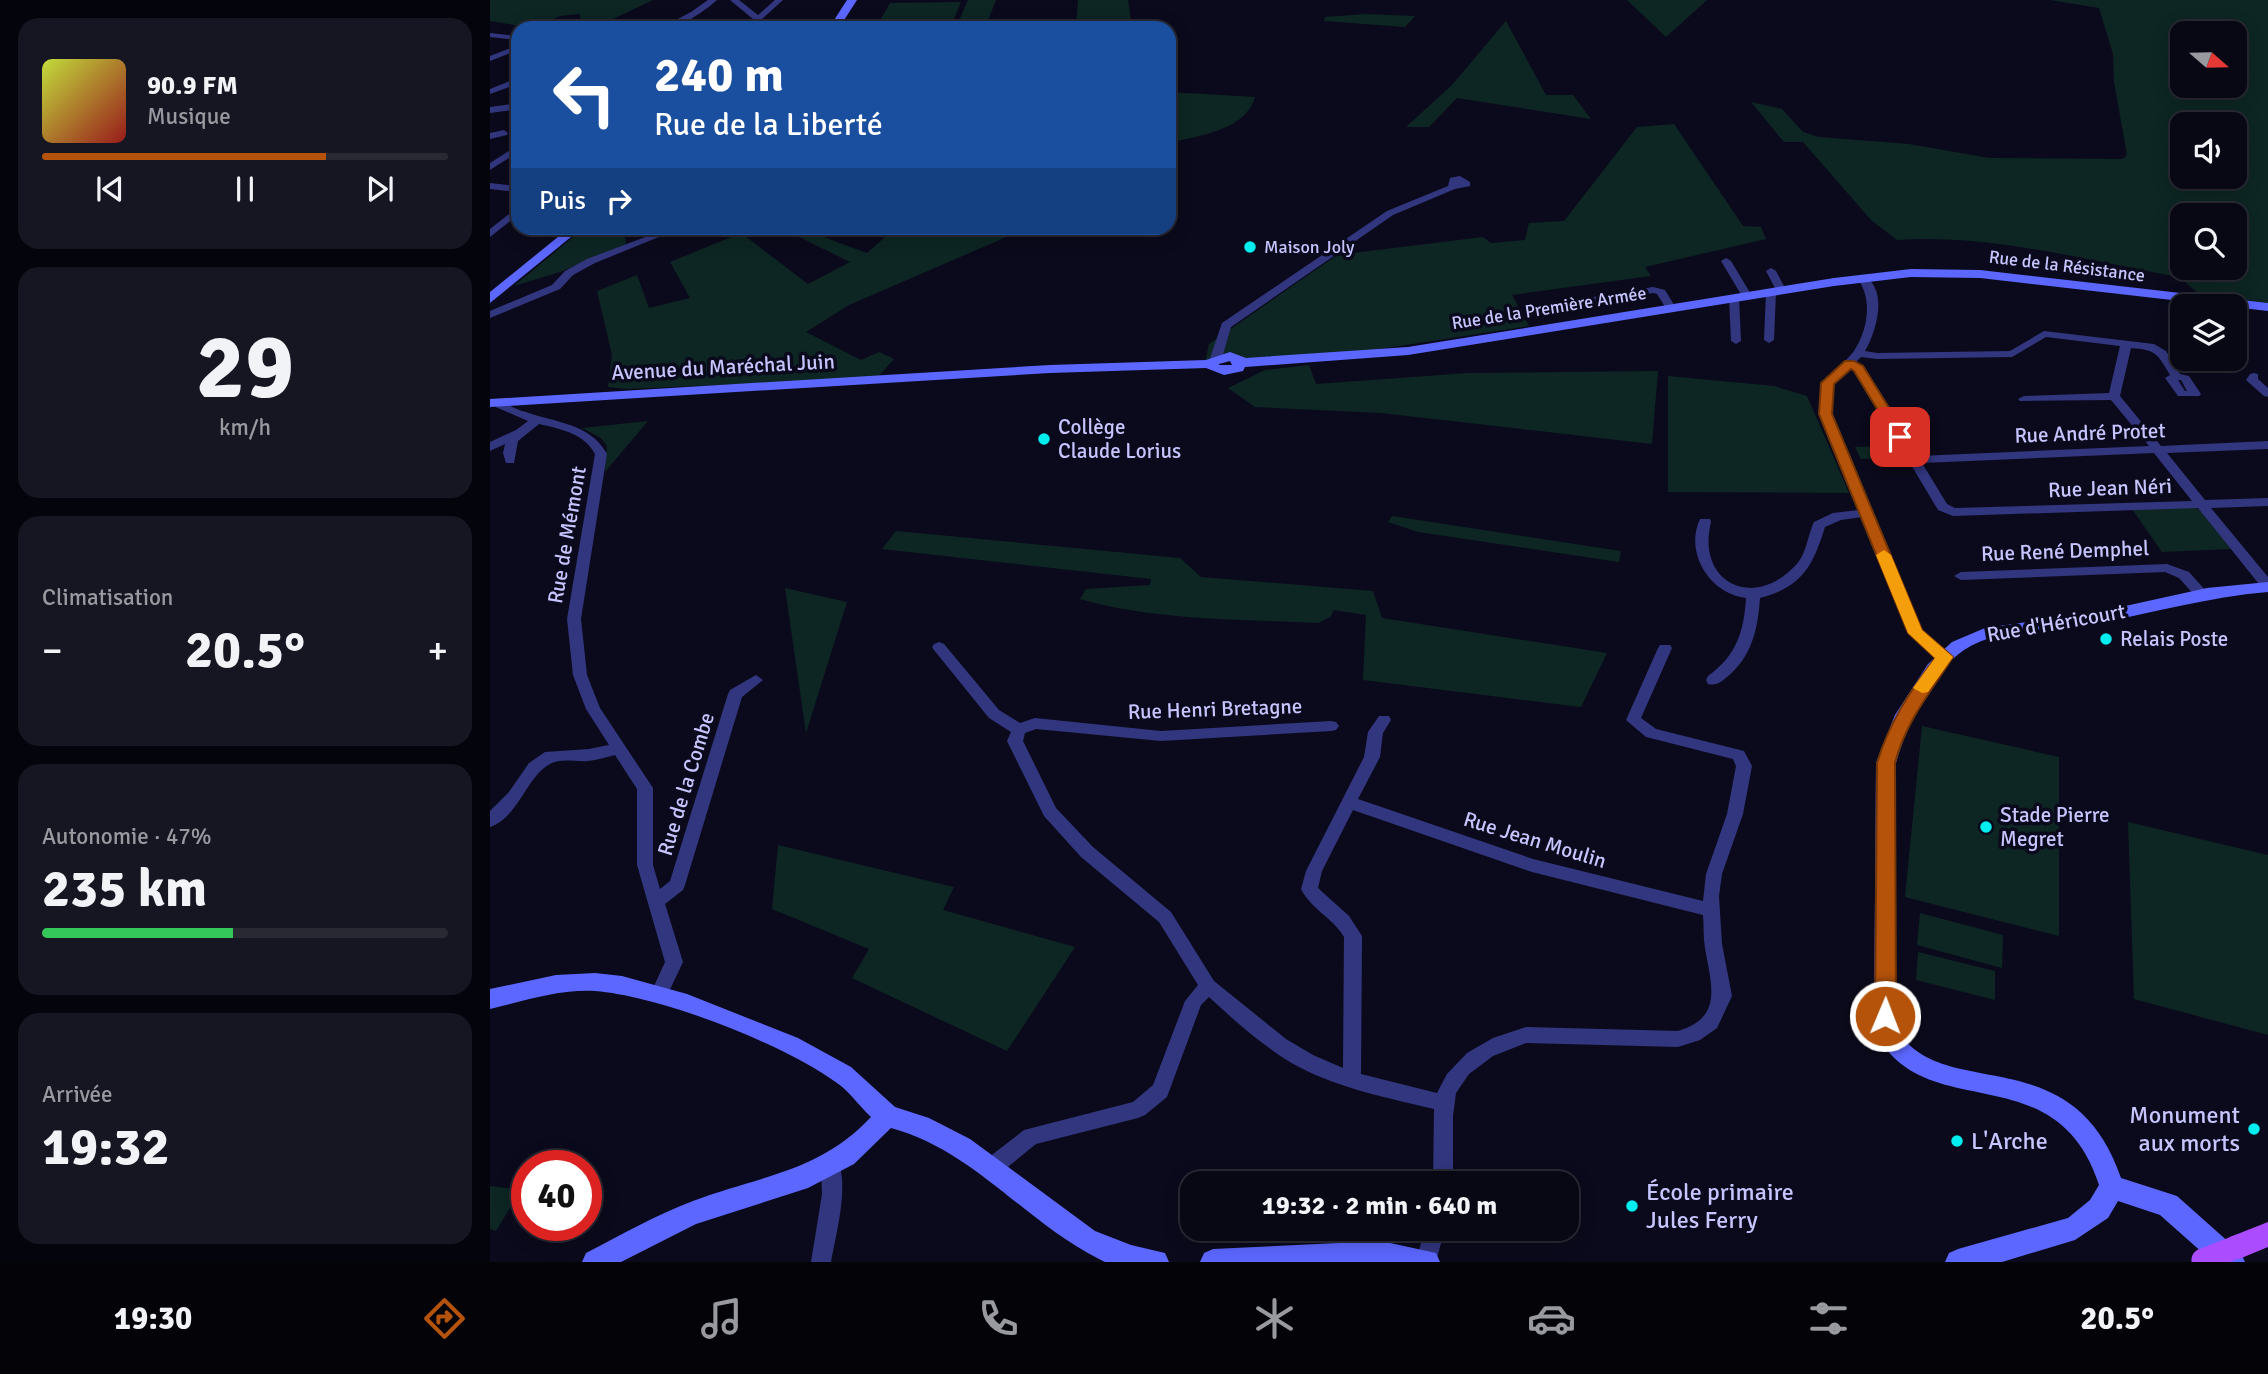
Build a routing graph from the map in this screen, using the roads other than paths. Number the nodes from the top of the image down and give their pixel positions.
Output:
1 (713, 0) edge
2 (734, 0) edge
3 (779, 0) edge
4 (852, 0) edge
5 (758, 19) joint
6 (680, 21) edge
7 (838, 21) edge
8 (490, 36) edge
9 (511, 38) edge
10 (511, 50) edge
11 (490, 59) edge
12 (511, 84) edge
13 (490, 92) edge
14 (511, 107) edge
15 (490, 110) edge
16 (504, 133) dead end
17 (490, 136) edge
18 (511, 153) edge
19 (490, 167) edge
20 (490, 186) edge
21 (1455, 186) dead end
22 (511, 188) edge
23 (511, 215) edge
24 (490, 234) edge
25 (568, 235) edge
26 (658, 235) edge
27 (1726, 261) dead end
28 (1771, 271) dead end
29 (1862, 278) junction
30 (1776, 291) junction
31 (1741, 297) junction
32 (490, 299) edge
33 (1575, 303) dead end
34 (2268, 307) edge
35 (1671, 308) junction
36 (490, 315) edge
37 (1769, 340) dead end
38 (1737, 341) dead end
39 (1219, 343) junction
40 (2126, 344) junction
41 (1859, 353) junction
42 (1239, 360) junction
43 (1214, 361) junction
44 (1850, 363) junction
45 (2176, 376) dead end
46 (2254, 376) dead end
47 (889, 379) joint
48 (2268, 394) edge
49 (2114, 396) junction
50 (515, 398) junction
51 (2024, 399) dead end
52 (492, 400) edge
53 (530, 418) junction
54 (517, 433) junction
55 (2268, 445) edge
56 (490, 447) edge
57 (2158, 450) junction
58 (510, 460) dead end
59 (1914, 460) junction
60 (2268, 502) edge
61 (2202, 504) junction
62 (1867, 513) junction
63 (1705, 522) dead end
64 (1961, 576) dead end
65 (2268, 586) edge
66 (1753, 594) junction
67 (2201, 594) junction
68 (939, 647) dead end
69 (1665, 648) dead end
70 (1945, 657) junction
71 (756, 680) dead end
72 (1713, 680) dead end
73 (1384, 720) dead end
74 (1331, 726) dead end
75 (1019, 730) junction
76 (617, 749) junction
77 (1349, 802) junction
78 (490, 821) edge
79 (657, 901) junction
80 (1712, 910) junction
81 (1208, 986) junction
82 (659, 995) junction
83 (490, 999) edge
84 (1352, 1078) junction
85 (1444, 1103) junction
86 (887, 1116) junction
87 (831, 1168) junction
88 (991, 1168) junction
89 (1443, 1171) edge
90 (2112, 1187) junction
91 (2268, 1234) edge
92 (1432, 1241) edge
93 (2203, 1254) edge
94 (2236, 1254) edge
95 (595, 1262) edge
96 (821, 1262) edge
97 (1156, 1262) edge
98 (1213, 1262) edge
99 (1427, 1262) edge
100 (1958, 1262) edge

1 - 6 street
2 - 5 street
3 - 5 street
4 - 7 street
8 - 9 street
10 - 11 street
12 - 13 street
14 - 15 street
16 - 17 street
18 - 19 street
20 - 22 street
21 - 39 street
23 - 24 street
25 - 32 street
26 - 36 street
27 - 31 street
28 - 30 street
29 - 30 street, Rue de la Première Armée
29 - 34 street, Rue de la Résistance
29 - 41 street
30 - 31 street, Rue de la Première Armée
30 - 37 street
31 - 35 street, Rue de la Première Armée
31 - 38 street
33 - 35 street
35 - 42 street, Rue de la Première Armée
39 - 42 street
39 - 43 street
40 - 41 street
40 - 45 street
40 - 49 street
41 - 44 street
42 - 43 street, Rue de la Première Armée
43 - 47 street, Rue de la Première Armée
44 - 59 street
44 - 62 street
46 - 48 street
47 - 50 street, Avenue du Maréchal Juin
49 - 51 street
49 - 57 street
50 - 52 street, Avenue du Maréchal Juin
50 - 53 street
52 - 53 street
53 - 54 street
53 - 76 street, Rue de Mémont
54 - 56 street
54 - 58 street
55 - 57 street, Rue André Protet
57 - 59 street, Rue André Protet
57 - 61 street
59 - 61 street, Rue Jean Néri
60 - 61 street, Rue Jean Néri
61 - 65 street
62 - 66 street
62 - 70 street
63 - 66 street
64 - 67 street, Rue René Demphel
65 - 67 street, Rue d'Héricourt
66 - 72 street
67 - 70 street, Rue d'Héricourt
68 - 75 street
69 - 80 street
70 - 90 street, Rue d'Héricourt
71 - 79 street, Rue de la Combe
73 - 77 street
74 - 75 street, Rue Henri Bretagne
75 - 81 street
76 - 78 street
76 - 79 street, Rue de Mémont
77 - 80 street, Rue Jean Moulin
77 - 84 street
79 - 82 street, Rue de Mémont
80 - 85 street
81 - 84 street
81 - 88 street
82 - 83 street
82 - 86 street
84 - 85 street
85 - 89 street
86 - 87 street
86 - 88 street
87 - 95 street
87 - 96 street
88 - 97 street
90 - 93 street
90 - 100 street
91 - 94 main road
92 - 99 street
93 - 94 main road, bridge
98 - 99 street

